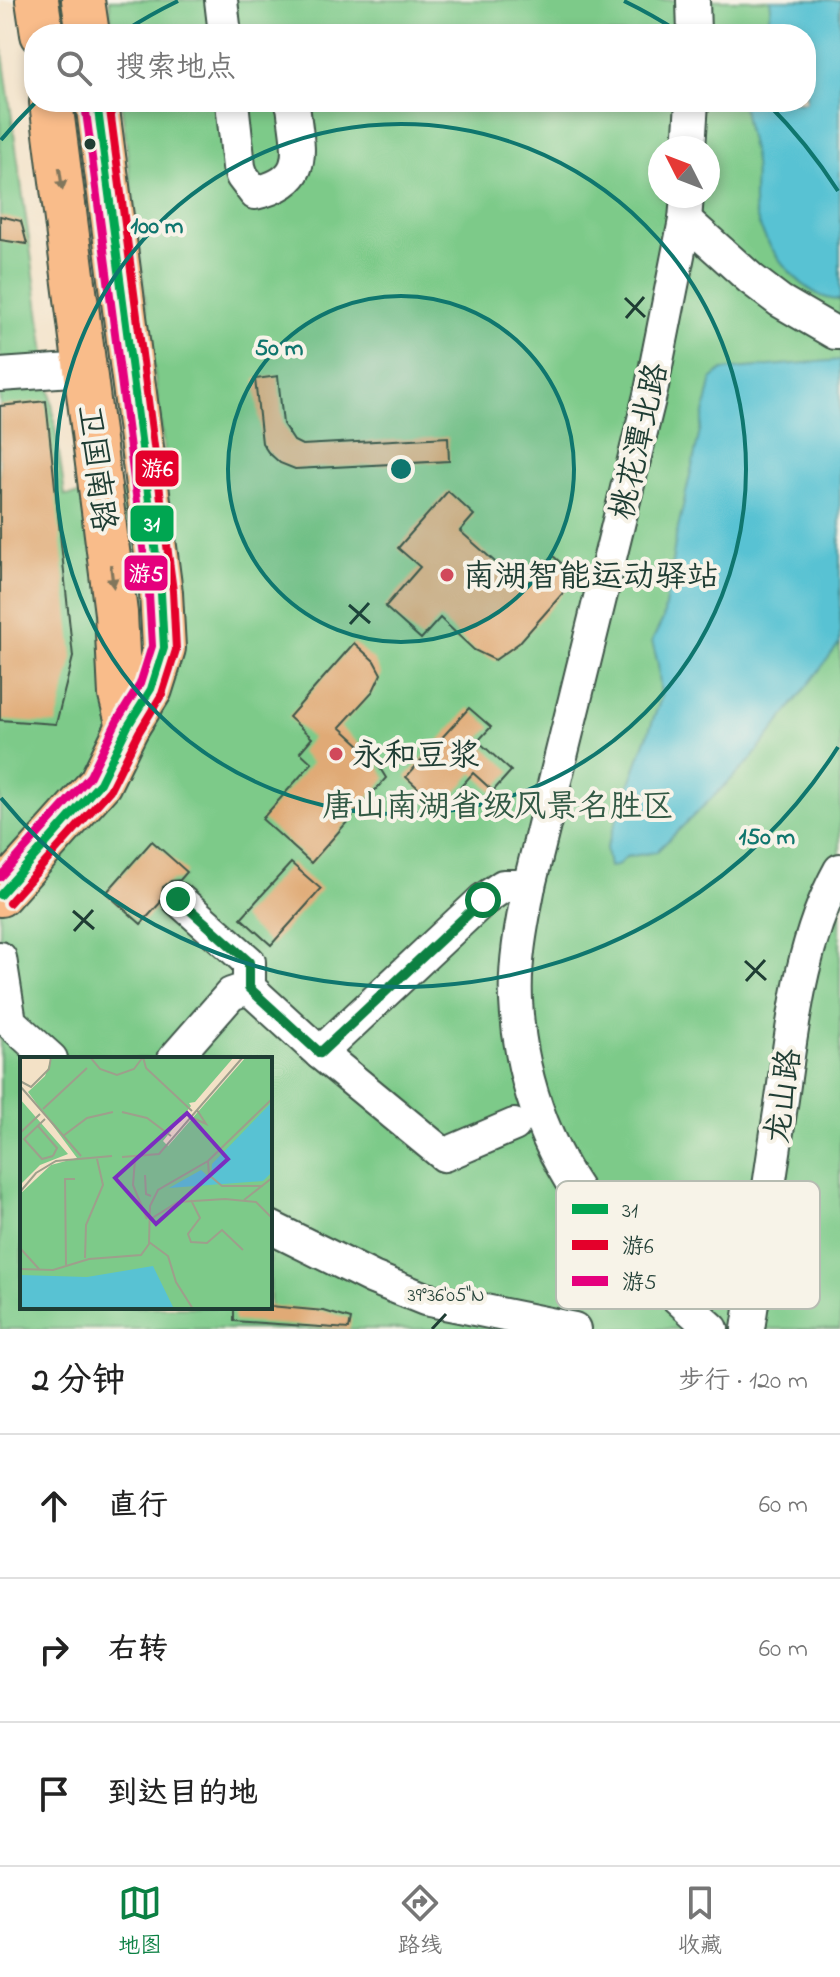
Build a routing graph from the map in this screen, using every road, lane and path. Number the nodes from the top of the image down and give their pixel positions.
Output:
1 (37, 0) edge
2 (83, 0) edge
3 (221, 0) edge
4 (693, 0) edge
5 (41, 24) edge
6 (87, 24) edge
7 (224, 24) edge
8 (694, 24) edge
9 (52, 112) edge
10 (98, 112) edge
11 (233, 112) edge
12 (294, 112) edge
13 (691, 112) edge
14 (690, 136) edge
15 (686, 208) edge
16 (837, 333) edge
17 (86, 369) junction
18 (0, 375) edge
19 (128, 726) junction
20 (0, 869) edge
21 (840, 870) edge
22 (529, 886) junction
23 (0, 895) edge
24 (178, 899) dead end
25 (0, 958) edge
26 (249, 988) junction
27 (320, 1053) junction
28 (49, 1057) edge
29 (176, 1057) edge
30 (514, 1125) dead end
31 (572, 1181) edge
32 (769, 1181) edge
33 (272, 1228) edge
34 (690, 1309) edge
35 (751, 1309) edge
36 (574, 1329) edge
37 (712, 1329) edge
38 (748, 1329) edge

1 - 5 main road
2 - 6 main road
3 - 7 street
4 - 8 street
9 -> 17 main road, 卫国南路
10 - 19 main road, 卫国南路
11 - 12 street
13 - 14 street
15 - 16 street
15 - 22 street, 桃花潭北路
17 - 18 street
17 -> 19 main road, 卫国南路
19 - 20 main road
19 - 23 main road
21 - 32 street, 龙山路
22 - 27 street
22 - 31 street, 桃花潭北路
24 - 26 street
25 - 28 street
26 - 27 street
26 - 29 street
27 - 30 street
33 - 36 street
34 - 37 street, 桃花潭北路
35 - 38 street, 龙山路

